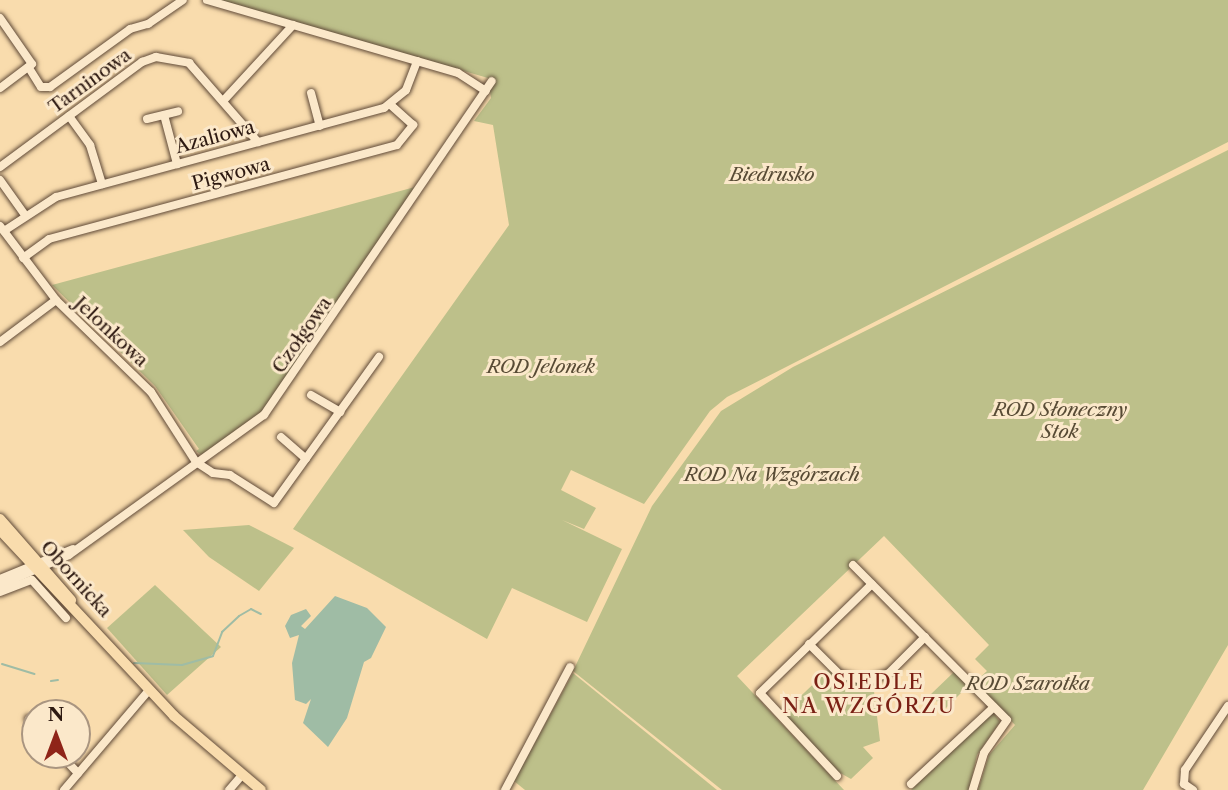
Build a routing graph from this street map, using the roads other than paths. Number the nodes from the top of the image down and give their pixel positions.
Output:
1 (165, 0) edge
2 (183, 0) edge
3 (207, 0) edge
4 (171, 8) junction
5 (0, 18) edge
6 (293, 25) junction
7 (417, 61) junction
8 (30, 66) junction
9 (492, 81) dead end
10 (0, 88) edge
11 (486, 91) junction
12 (311, 93) dead end
13 (224, 100) junction
14 (391, 105) junction
15 (178, 111) dead end
16 (164, 115) junction
17 (69, 116) junction
18 (147, 119) dead end
19 (320, 126) junction
20 (258, 142) junction
21 (177, 164) junction
22 (0, 167) edge
23 (0, 180) edge
24 (102, 184) junction
25 (25, 215) junction
26 (2, 229) edge
27 (23, 258) junction
28 (55, 300) junction
29 (0, 342) edge
30 (379, 357) dead end
31 (311, 395) dead end
32 (340, 412) junction
33 (281, 437) dead end
34 (306, 459) junction
35 (196, 462) junction
36 (0, 519) edge
37 (0, 530) edge
38 (79, 548) junction
39 (16, 549) junction
40 (54, 562) junction
41 (853, 565) dead end
42 (37, 568) junction
43 (14, 572) junction
44 (0, 579) edge
45 (54, 581) junction
46 (872, 584) junction
47 (0, 585) edge
48 (0, 592) edge
49 (66, 618) dead end
50 (925, 638) junction
51 (809, 644) junction
52 (125, 663) junction
53 (570, 667) dead end
54 (149, 690) junction
55 (1228, 706) edge
56 (994, 707) junction
57 (74, 769) edge
58 (78, 773) junction
59 (242, 775) junction
60 (838, 776) dead end
61 (911, 784) dead end
62 (64, 790) edge
63 (229, 790) edge
64 (261, 790) edge
65 (505, 790) edge
66 (973, 790) edge
67 (1193, 790) edge

1 - 4 street
2 - 4 street
3 - 6 street
4 - 8 street
5 - 8 street
6 - 7 street
6 - 13 street
7 - 11 street
7 - 14 street
8 - 10 street
9 - 11 street, Czołgowa
11 - 35 street, Czołgowa
12 - 19 street
13 - 17 street, Tarninowa
13 - 20 street, Tarninowa
14 - 19 street, Azaliowa
14 - 27 street, Pigwowa
15 - 16 street
16 - 18 street
16 - 21 street
17 - 22 street, Tarninowa
17 - 24 street
19 - 20 street, Azaliowa
20 - 21 street, Azaliowa
21 - 24 street, Azaliowa
23 - 25 street
24 - 25 street, Azaliowa
25 - 26 street, Azaliowa
26 - 27 street, Jelonkowa
27 - 28 street, Jelonkowa
28 - 29 street
28 - 35 street, Jelonkowa
30 - 32 street
31 - 32 street
32 - 34 street
33 - 34 street
34 - 35 street
35 - 38 street, Czołgowa
36 - 42 main road, Obornicka
37 - 39 main road, Obornicka
38 - 40 street, Czołgowa
38 - 42 street, Czołgowa
39 - 42 main road, Obornicka
39 - 43 street
40 - 42 street, Czołgowa
40 - 45 street
41 - 46 street
42 - 43 street
42 - 45 main road, Obornicka
42 - 47 street
42 - 52 main road, Obornicka
43 - 44 street
45 - 52 main road, Obornicka
46 - 50 street
46 - 51 street
48 - 49 street
50 - 51 street
50 - 56 street
51 - 60 street
52 - 54 main road, Obornicka
53 - 65 street
54 - 58 street
54 - 59 main road, Obornicka
55 - 67 street
56 - 61 street
56 - 66 street
57 - 58 street
58 - 62 street
59 - 63 street
59 - 64 main road, Obornicka

